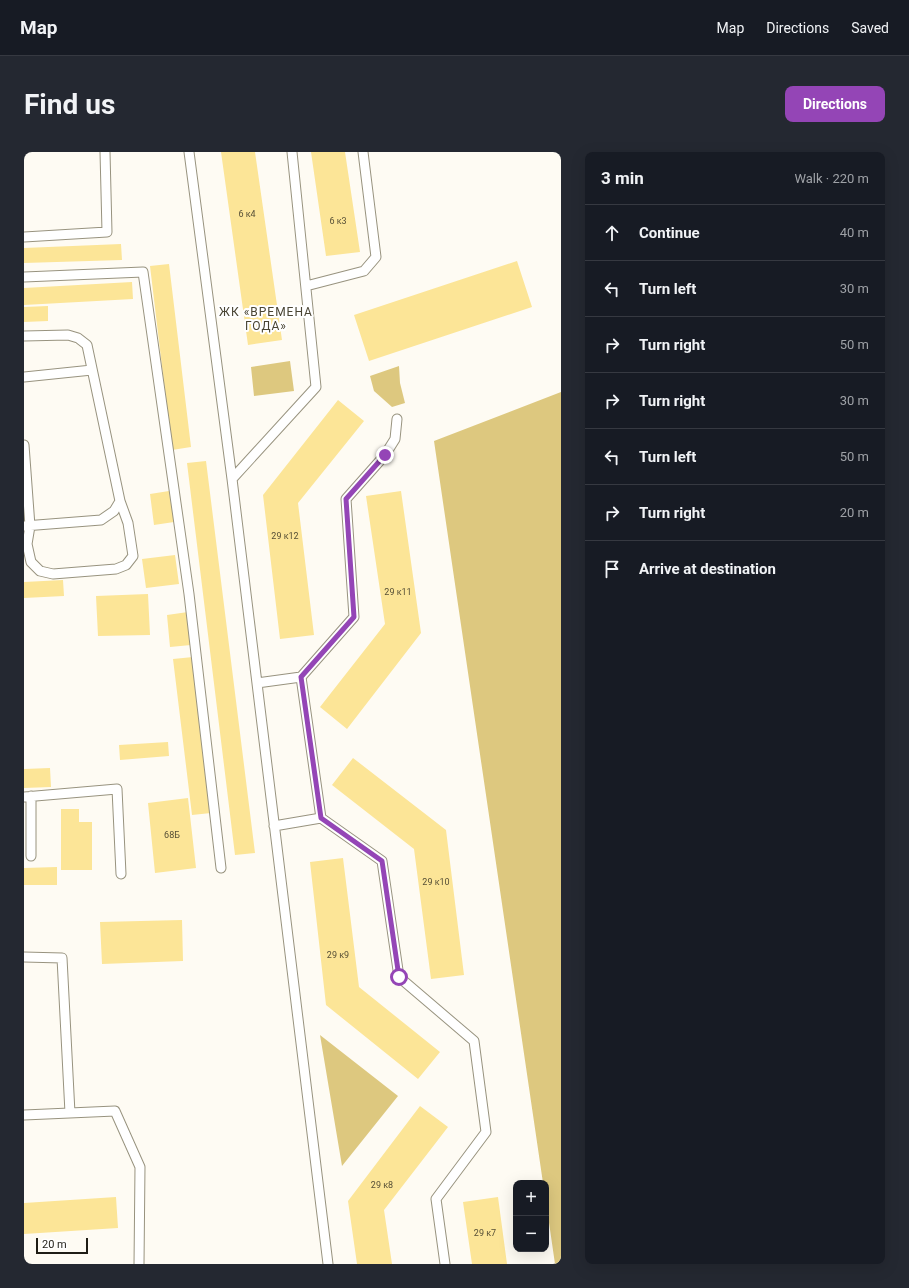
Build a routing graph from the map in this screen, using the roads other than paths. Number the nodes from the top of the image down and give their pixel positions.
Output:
1 (105, 152) edge
2 (190, 152) edge
3 (292, 152) edge
4 (364, 152) edge
5 (24, 237) edge
6 (24, 277) edge
7 (306, 286) junction
8 (24, 336) edge
9 (92, 370) junction
10 (24, 377) edge
11 (397, 419) dead end
12 (24, 445) edge
13 (232, 479) junction
14 (120, 501) junction
15 (27, 526) edge
16 (301, 677) junction
17 (257, 683) junction
18 (28, 796) edge
19 (321, 818) junction
20 (274, 826) junction
21 (31, 856) dead end
22 (221, 868) dead end
23 (121, 874) dead end
24 (24, 957) edge
25 (70, 1113) junction
26 (24, 1115) edge
27 (139, 1264) edge
28 (328, 1264) edge
29 (445, 1264) edge

1 - 5 lane
2 - 13 lane
3 - 7 lane
4 - 7 lane
6 - 22 lane
7 - 13 lane
8 - 9 lane
9 - 10 lane
9 - 14 lane
11 - 16 lane
12 - 15 lane
13 - 17 lane
14 - 15 lane
14 - 15 lane
16 - 17 lane
16 - 19 lane
17 - 20 lane
18 - 21 lane
18 - 23 lane
19 - 20 lane
19 - 29 lane
20 - 28 lane
24 - 25 lane
25 - 26 lane
25 - 27 lane

